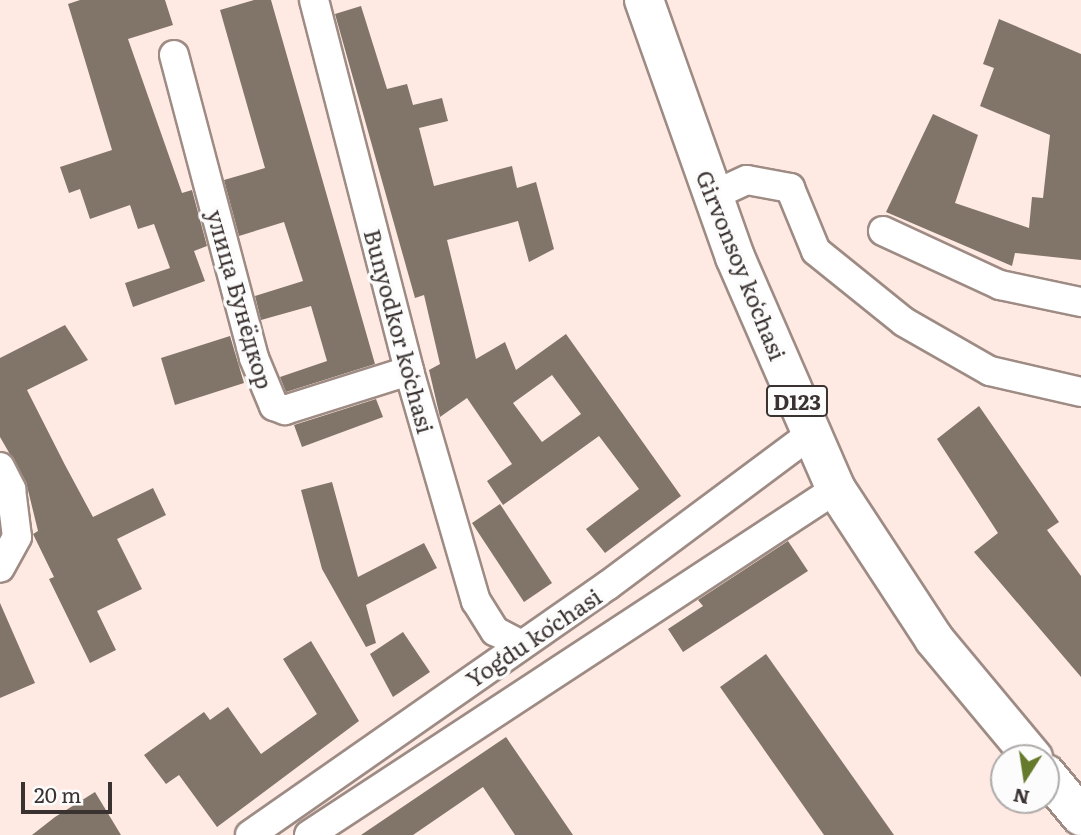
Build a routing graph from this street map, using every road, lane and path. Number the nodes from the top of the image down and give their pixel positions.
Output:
1 (314, 0) edge
2 (644, 0) edge
3 (174, 55) dead end
4 (712, 196) junction
5 (883, 231) dead end
6 (1081, 302) edge
7 (409, 372) junction
8 (1081, 392) edge
9 (811, 433) junction
10 (0, 467) edge
11 (835, 489) junction
12 (0, 568) edge
13 (518, 643) junction
14 (1021, 744) edge
15 (1060, 791) edge
16 (1081, 817) edge
17 (250, 835) edge
18 (309, 835) edge

1 - 7 street, Bunyodkor koʻchasi
2 - 4 main road, Girvonsoy koʻchasi / D123
3 - 7 street, улица Бунёдкор
4 - 8 street
4 - 9 main road, Girvonsoy koʻchasi / D123
5 - 6 street
7 - 13 street, Bunyodkor koʻchasi
9 - 11 main road, Girvonsoy koʻchasi / D123
9 - 13 street, Yogʻdu koʻchasi
10 - 12 street
11 - 14 main road, Girvonsoy koʻchasi / D123
11 - 18 street, Yogʻdu koʻchasi
13 - 17 street, Yogʻdu koʻchasi
15 - 16 main road

